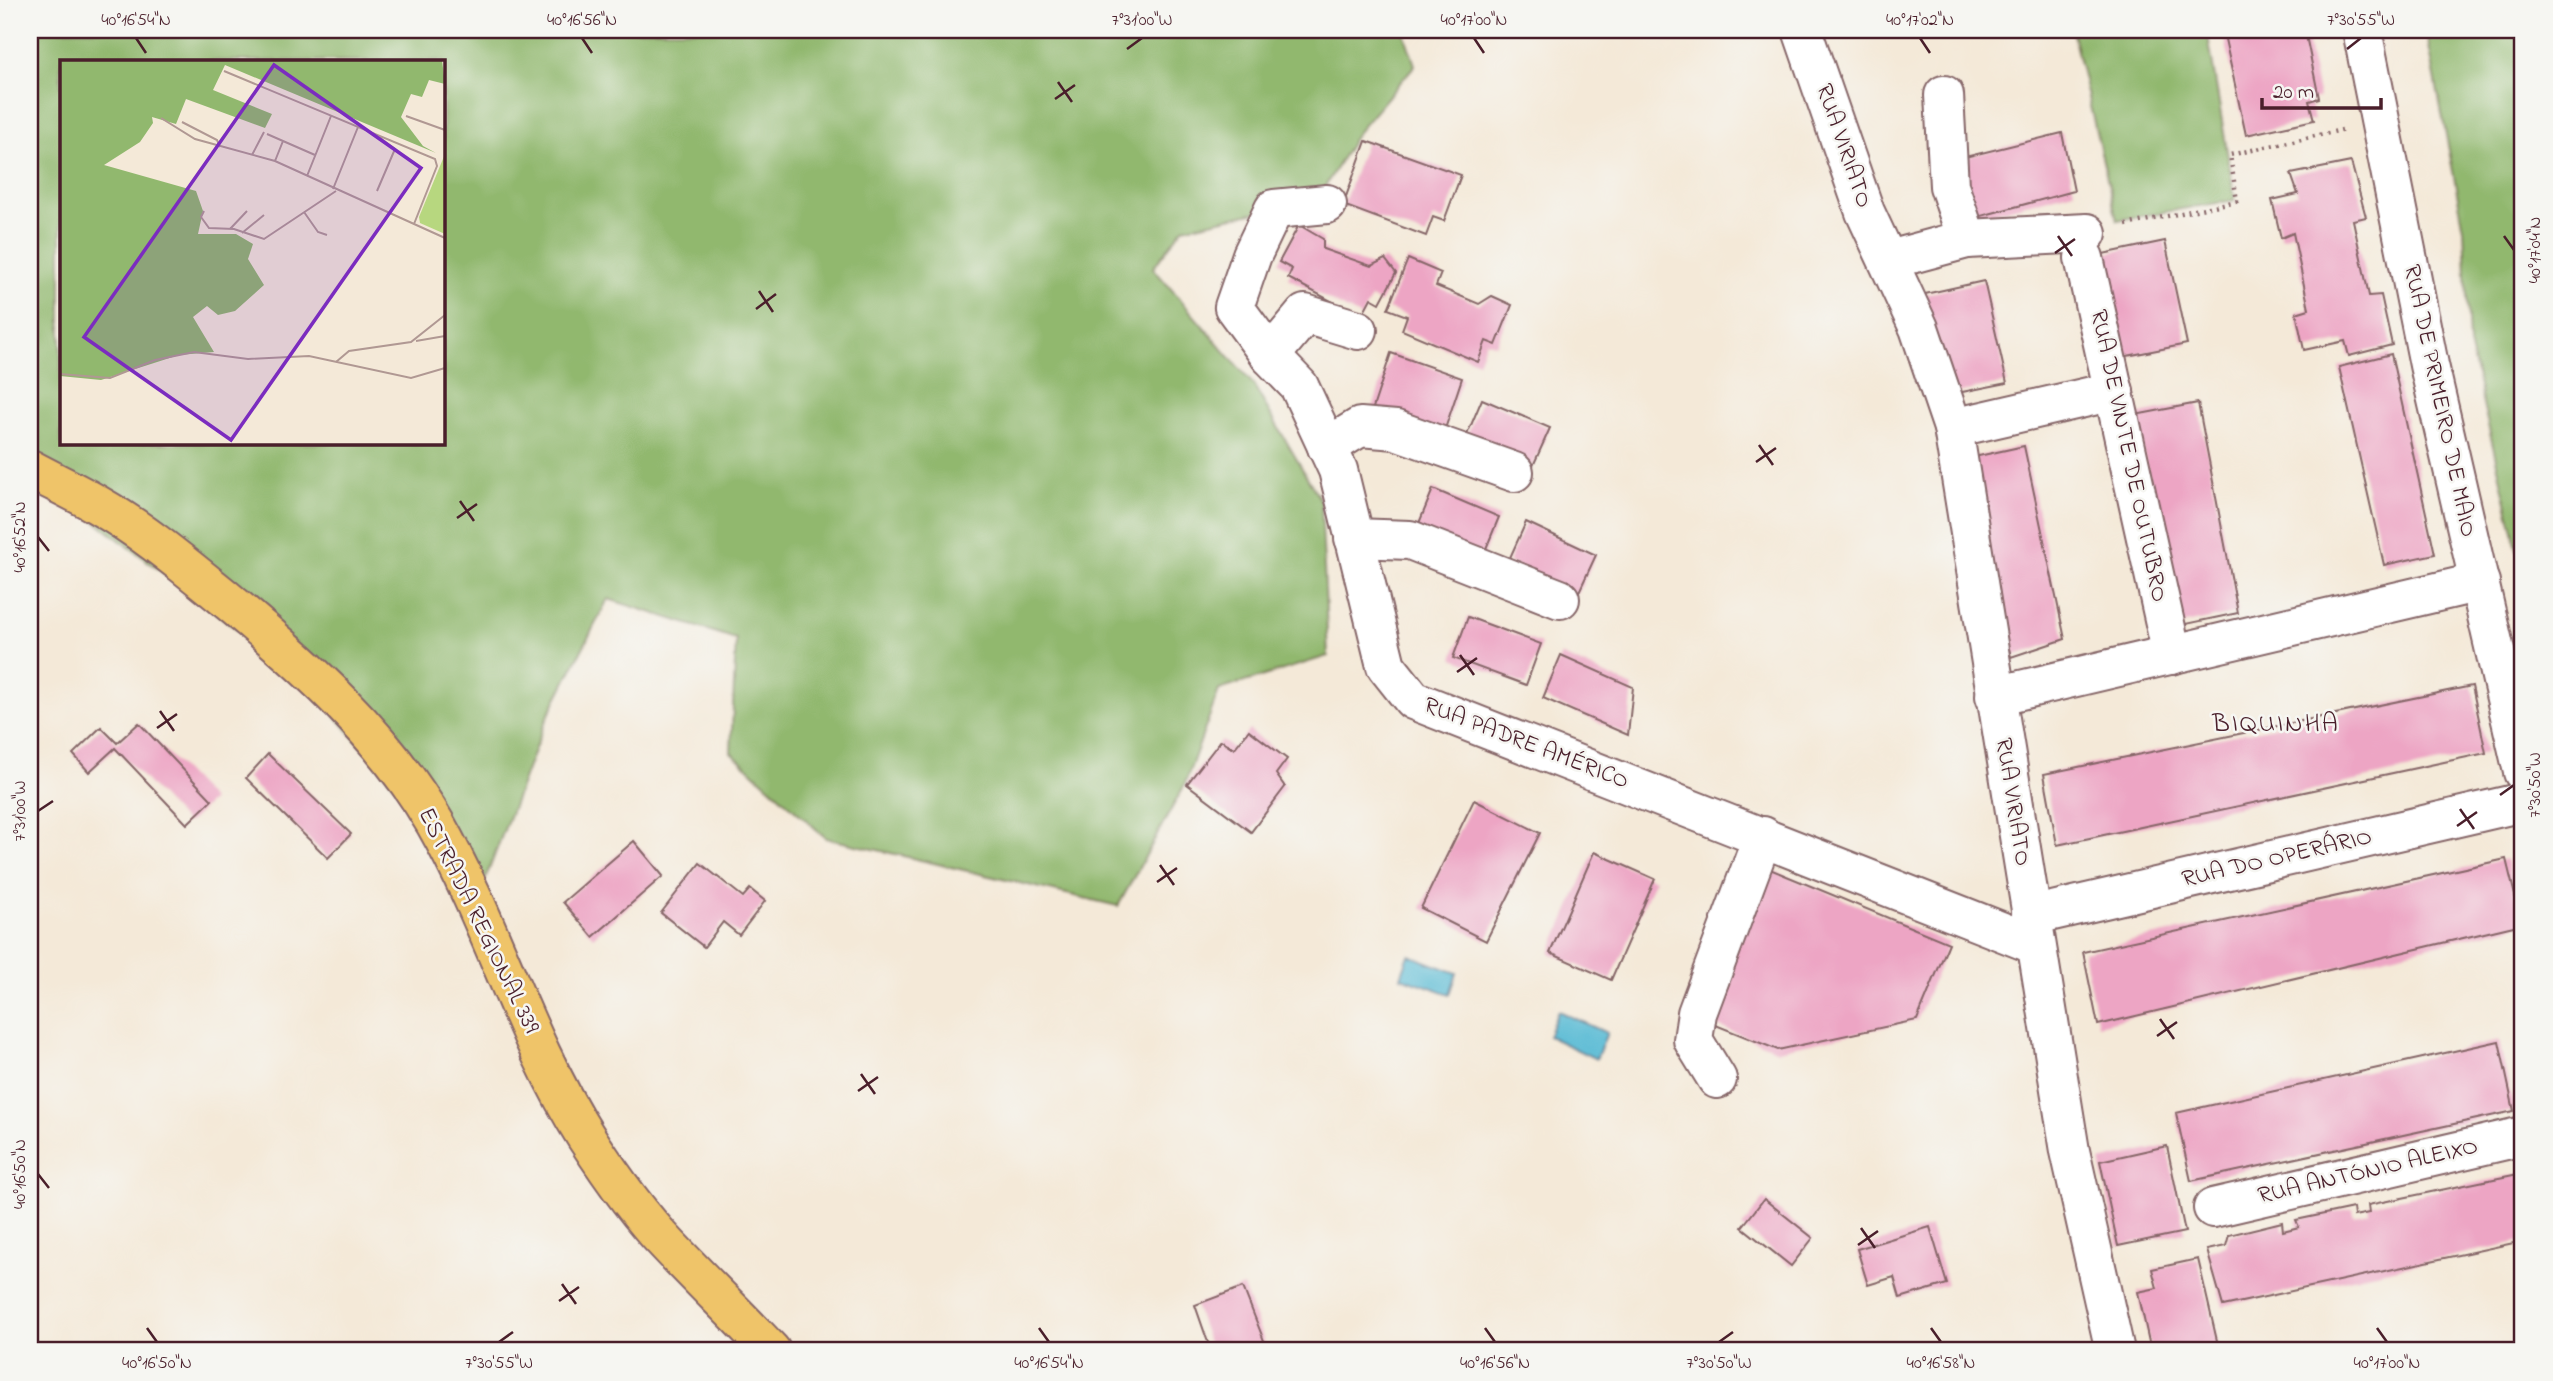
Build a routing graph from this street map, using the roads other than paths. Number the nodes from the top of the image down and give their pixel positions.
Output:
1 (1802, 30) edge
2 (2362, 30) edge
3 (1944, 95) dead end
4 (1327, 204) dead end
5 (1967, 239) junction
6 (1889, 260) junction
7 (1358, 330) dead end
8 (1270, 356) junction
9 (2114, 391) junction
10 (1953, 428) junction
11 (1327, 447) junction
12 (30, 469) edge
13 (1514, 472) dead end
14 (1354, 538) junction
15 (2480, 582) junction
16 (1560, 599) dead end
17 (2172, 654) junction
18 (1995, 696) junction
19 (2523, 772) edge
20 (2523, 802) edge
21 (1763, 836) junction
22 (2034, 930) junction
23 (1717, 1079) dead end
24 (2523, 1136) edge
25 (2213, 1208) dead end
26 (771, 1351) edge
27 (2115, 1351) edge

1 - 6 street, RUA VIRIATO
2 - 15 street, RUA DE PRIMEIRO DE MAIO
3 - 5 street
4 - 8 street, RUA PADRE AMÉRICO
5 - 6 street
5 - 9 street, RUA DE VINTE DE OUTUBRO
6 - 10 street, RUA VIRIATO
7 - 8 street
8 - 11 street, RUA PADRE AMÉRICO
9 - 10 street
9 - 17 street, RUA DE VINTE DE OUTUBRO
10 - 18 street, RUA VIRIATO
11 - 13 street
11 - 14 street, RUA PADRE AMÉRICO
12 - 26 main road, ESTRADA REGIONAL 339
14 - 16 street
14 - 21 street, RUA PADRE AMÉRICO
15 - 17 street
15 - 19 street, RUA DE PRIMEIRO DE MAIO
17 - 18 street
18 - 22 street, RUA VIRIATO
20 - 22 street, RUA DO OPERÁRIO
21 - 22 street, RUA PADRE AMÉRICO
21 - 23 street
22 - 27 street, RUA VIRIATO
24 - 25 street, RUA ANTÓNIO ALEIXO

